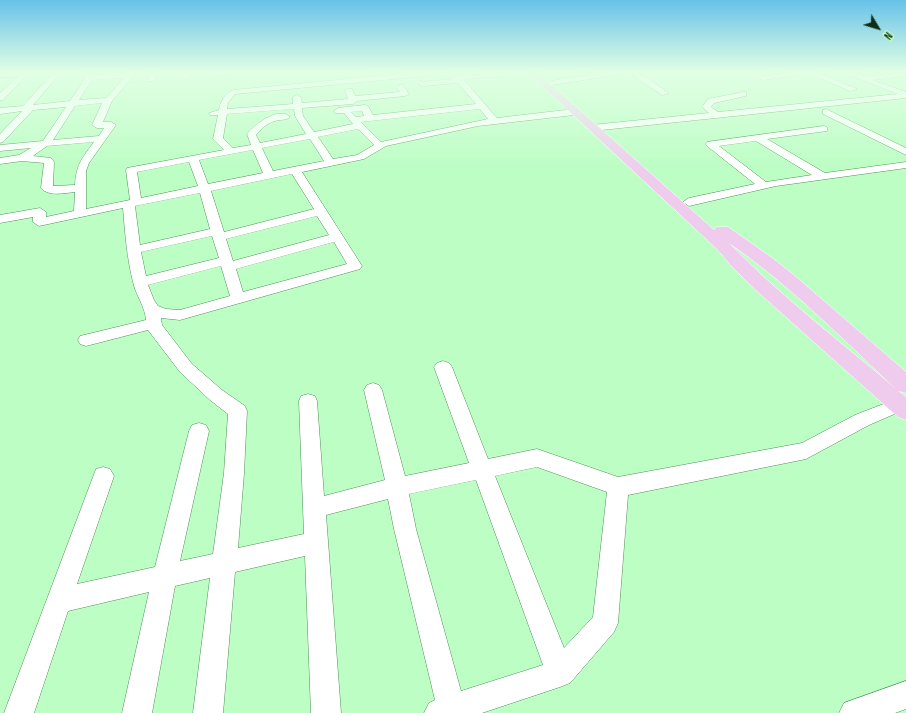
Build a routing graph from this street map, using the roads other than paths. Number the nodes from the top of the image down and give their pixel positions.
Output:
1 (31, 104) edge
2 (70, 104) edge
3 (73, 104) edge
4 (106, 104) edge
5 (226, 104) edge
6 (233, 104) edge
7 (255, 104) edge
8 (300, 104) edge
9 (391, 104) edge
10 (414, 104) edge
11 (566, 104) edge
12 (573, 104) edge
13 (708, 104) edge
14 (823, 104) edge
15 (482, 106) joint
16 (28, 108) junction
17 (224, 108) junction
18 (365, 108) junction
19 (0, 110) edge
20 (346, 110) junction
21 (330, 112) dead end
22 (417, 112) junction
23 (574, 112) junction
24 (826, 112) dead end
25 (211, 113) dead end
26 (716, 115) junction
27 (303, 116) junction
28 (370, 118) junction
29 (494, 120) junction
30 (357, 123) junction
31 (596, 127) junction
32 (824, 129) dead end
33 (430, 134) junction
34 (312, 135) junction
35 (756, 137) junction
36 (103, 138) junction
37 (0, 140) edge
38 (46, 143) junction
39 (257, 146) junction
40 (380, 146) junction
41 (0, 148) edge
42 (231, 151) junction
43 (906, 152) edge
44 (22, 158) junction
45 (193, 158) junction
46 (0, 161) edge
47 (330, 163) junction
48 (906, 165) edge
49 (295, 170) junction
50 (269, 175) junction
51 (825, 177) junction
52 (765, 186) junction
53 (81, 188) junction
54 (204, 188) junction
55 (689, 202) junction
56 (132, 203) junction
57 (321, 211) junction
58 (80, 214) junction
59 (0, 219) edge
60 (219, 234) junction
61 (338, 237) junction
62 (134, 250) junction
63 (228, 263) junction
64 (141, 282) junction
65 (238, 299) junction
66 (154, 316) junction
67 (86, 340) dead end
68 (443, 367) dead end
69 (906, 385) edge
70 (373, 390) dead end
71 (308, 401) dead end
72 (903, 408) edge
73 (199, 431) dead end
74 (482, 468) junction
75 (103, 476) dead end
76 (397, 487) junction
77 (618, 487) junction
78 (315, 508) junction
79 (317, 542) junction
80 (223, 564) junction
81 (165, 577) junction
82 (58, 601) junction
83 (560, 673) junction
84 (906, 695) edge
85 (446, 711) edge
86 (19, 713) edge
87 (137, 713) edge
88 (208, 713) edge
89 (326, 713) edge
90 (854, 713) edge

1 - 16 street
2 - 16 street
3 - 38 street
4 - 36 street
5 - 17 street
6 - 17 street
7 - 17 street
8 - 27 street
9 - 18 street
10 - 22 street
11 - 23 main road
12 - 31 main road
13 - 26 street
14 - 26 street
15 - 22 street
15 - 29 street
16 - 19 street
16 - 37 street
17 - 25 street
17 - 42 street
18 - 20 street
18 - 28 street
20 - 21 street
20 - 30 street
22 - 28 street
22 - 33 street
23 - 29 street
23 - 31 main road
24 - 43 street
26 - 31 street
27 - 34 street
27 - 39 street
28 - 30 street
29 - 33 street
30 - 34 street
30 - 40 street
31 - 55 main road
31 - 72 main road
32 - 35 street
33 - 40 street
34 - 39 street
34 - 47 street
35 - 51 street
35 - 52 street
36 - 38 street
36 - 53 street
38 - 41 street
38 - 44 street
39 - 42 street
39 - 50 street
40 - 47 street
42 - 45 street
44 - 46 street
44 - 53 street
45 - 54 street
45 - 56 street
47 - 49 street
48 - 51 street
49 - 50 street
49 - 57 street
50 - 54 street
51 - 52 street
52 - 55 street
53 - 58 street
54 - 56 street
54 - 60 street
55 - 69 main road
56 - 58 street
56 - 62 street
57 - 60 street
57 - 61 street
58 - 59 street
60 - 62 street
60 - 63 street
61 - 63 street
61 - 65 street
62 - 64 street
63 - 64 street
63 - 65 street
64 - 66 street
65 - 66 street
66 - 67 street
66 - 80 street
68 - 74 street
70 - 76 street
71 - 78 street
72 - 77 street
73 - 81 street
74 - 76 street
74 - 77 street
74 - 83 street
75 - 82 street
76 - 78 street
76 - 85 street
77 - 83 street
78 - 79 street
79 - 80 street
79 - 89 street
80 - 81 street
80 - 88 street
81 - 82 street
81 - 87 street
82 - 86 street
83 - 85 street
84 - 90 street

